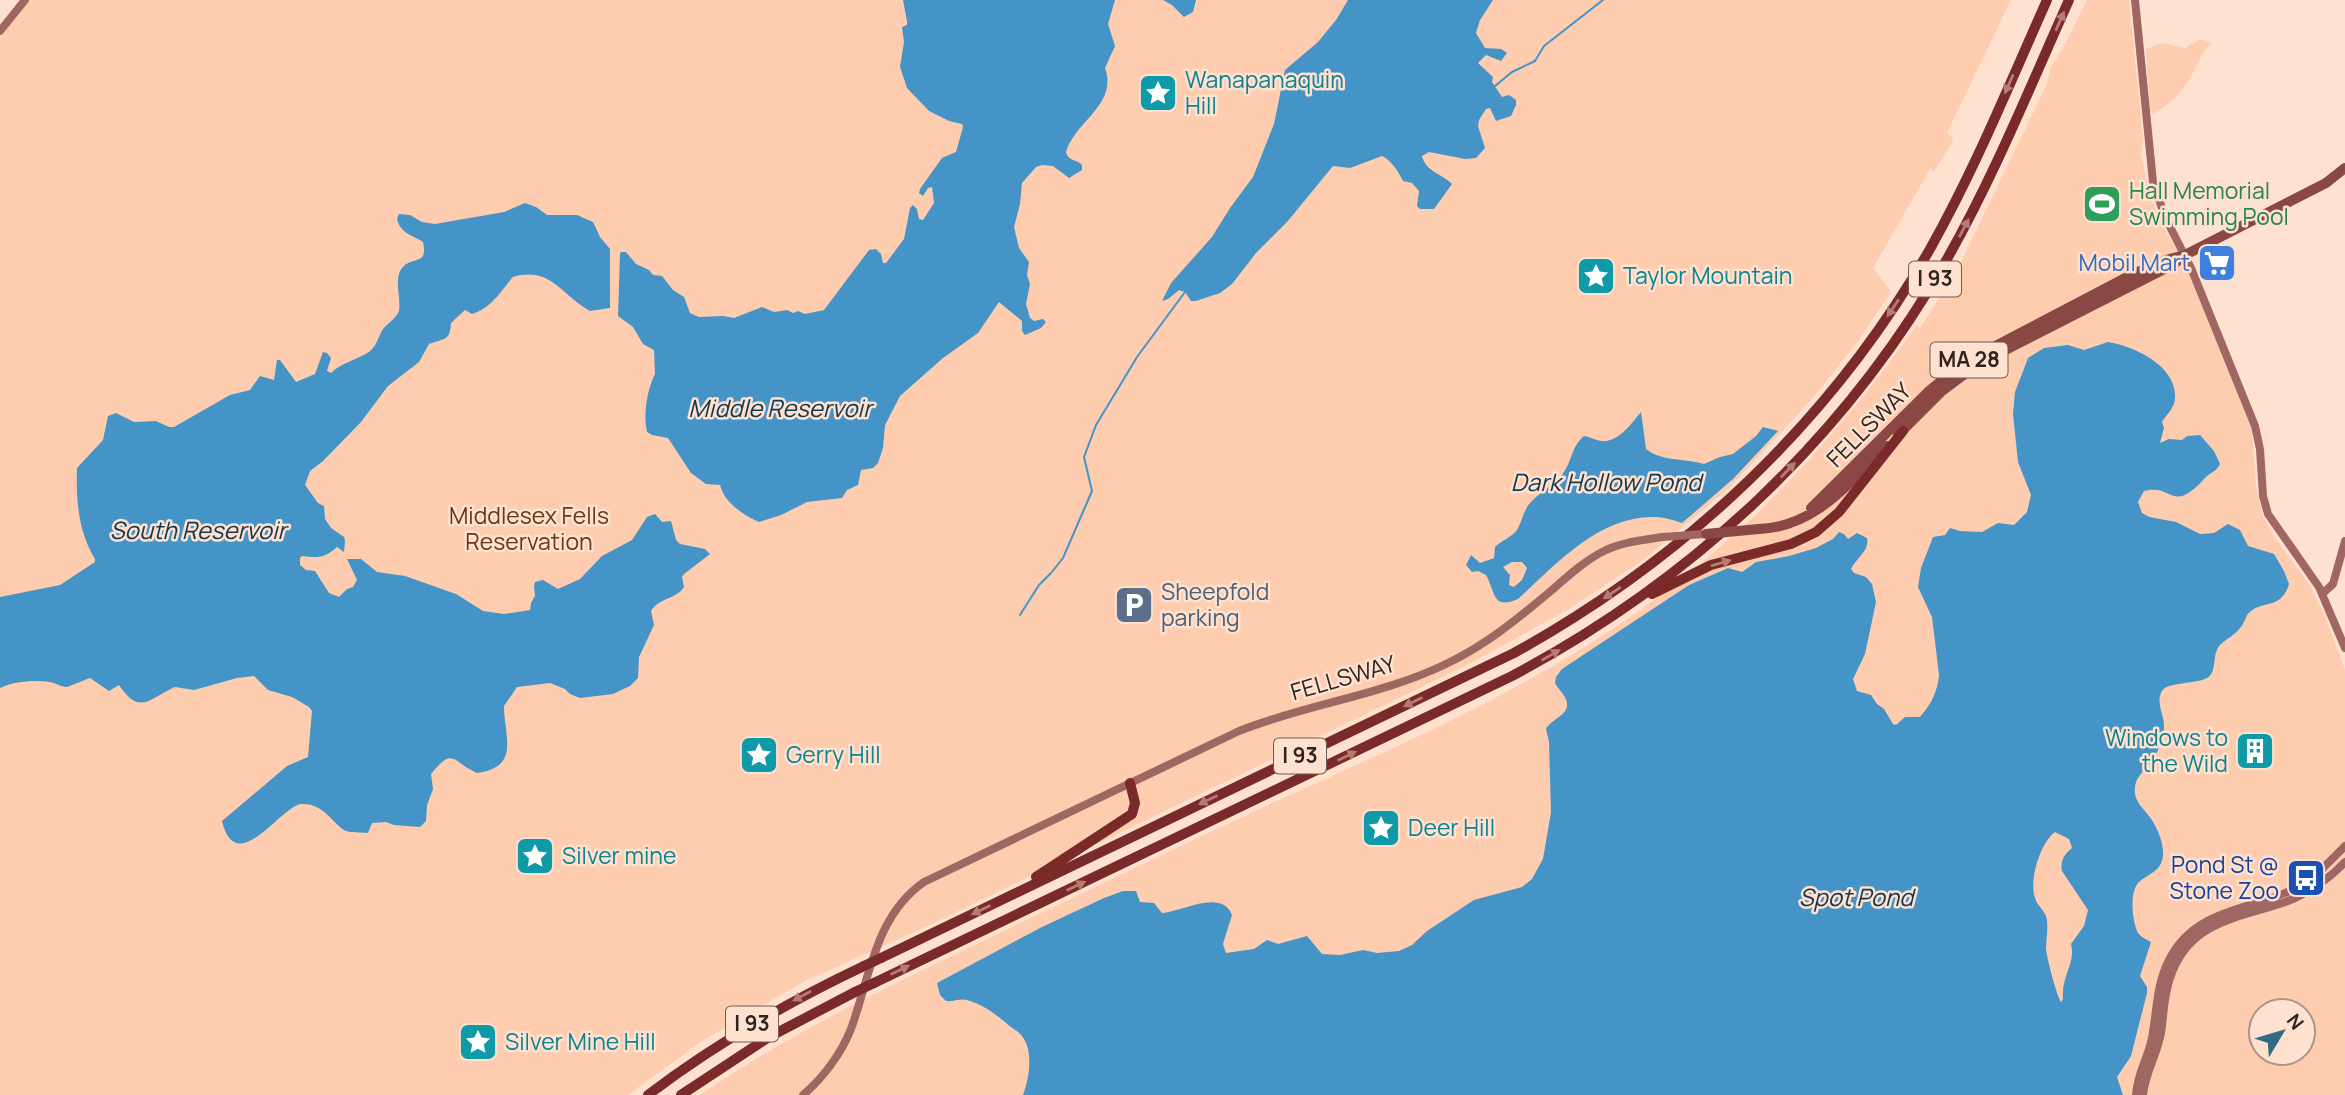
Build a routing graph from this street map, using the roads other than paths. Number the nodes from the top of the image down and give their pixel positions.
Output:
1 (25, 0) edge
2 (2048, 0) edge
3 (2069, 0) edge
4 (2135, 0) edge
5 (0, 31) edge
6 (2345, 168) edge
7 (2185, 255) junction
8 (1903, 431) junction
9 (1791, 522) junction
10 (1706, 534) joint
11 (2345, 541) edge
12 (2322, 594) junction
13 (1636, 600) junction
14 (2345, 648) edge
15 (1130, 783) junction
16 (2345, 846) edge
17 (2345, 862) edge
18 (1013, 894) junction
19 (648, 1095) edge
20 (681, 1095) edge
21 (803, 1095) edge
22 (2136, 1095) edge
23 (2144, 1095) edge

1 - 5 main road
2 -> 18 highway, I 93
13 -> 3 highway, I 93
4 - 7 main road
6 - 7 main road, MA 28
7 - 8 main road, FELLSWAY / MA 28
7 - 9 main road, FELLSWAY / MA 28
7 - 12 main road
8 - 9 main road, FELLSWAY / MA 28
13 -> 8 highway
9 - 10 main road, FELLSWAY / MA 28, bridge
10 - 15 main road, FELLSWAY / MA 28, bridge
11 - 12 main road
12 - 14 main road
20 -> 13 highway, I 93, bridge
15 - 18 highway
15 - 21 main road, FELLSWAY / MA 28
16 - 22 main road
17 - 23 main road
18 -> 19 highway, I 93, bridge

